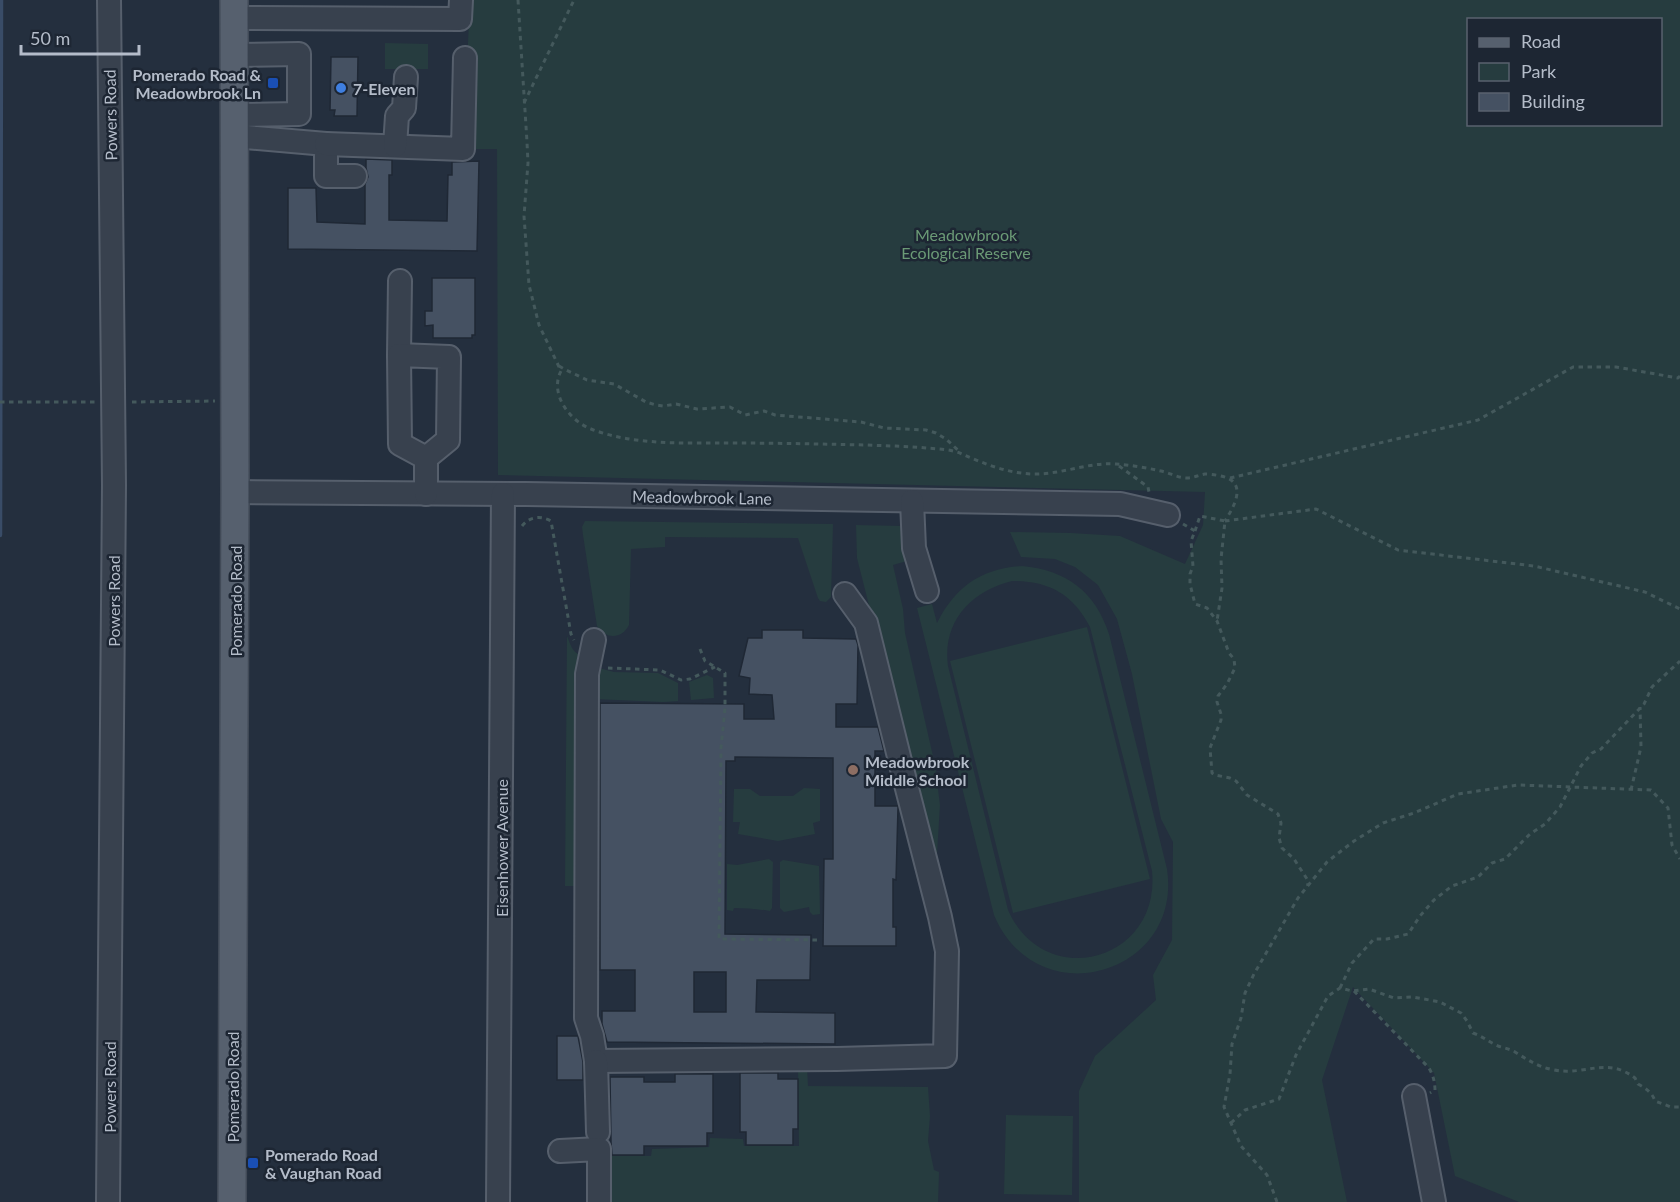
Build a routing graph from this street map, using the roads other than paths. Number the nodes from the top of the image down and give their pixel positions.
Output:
1 (109, 0) edge
2 (461, 0) edge
3 (234, 9) edge
4 (234, 55) junction
5 (465, 58) dead end
6 (406, 77) dead end
7 (234, 126) junction
8 (326, 144) junction
9 (395, 146) junction
10 (355, 176) dead end
11 (400, 281) dead end
12 (399, 355) junction
13 (426, 458) junction
14 (235, 492) junction
15 (426, 494) junction
16 (503, 494) junction
17 (912, 501) junction
18 (1167, 514) road end
19 (927, 591) dead end
20 (845, 594) dead end
21 (592, 650) road end
22 (596, 1061) junction
23 (1414, 1096) road end
24 (598, 1132) dead end
25 (560, 1151) dead end
26 (108, 1202) edge
27 (232, 1202) edge
28 (498, 1202) edge
29 (599, 1202) edge
30 (1434, 1202) edge

1 - 26 street, Powers Road
2 - 3 street
3 - 4 main road, Pomerado Road
4 - 7 main road, Pomerado Road
4 - 7 street
5 - 9 street
6 - 9 street
7 - 8 street
7 - 14 main road, Pomerado Road
8 - 9 street
8 - 10 street
11 - 12 street
12 - 13 street
12 - 13 street
13 - 15 street
14 - 15 street, Meadowbrook Lane
14 - 27 main road, Pomerado Road
15 - 16 street, Meadowbrook Lane
16 - 17 street, Meadowbrook Lane
16 - 28 street, Eisenhower Avenue
17 - 18 street, Meadowbrook Lane
17 - 19 street
20 - 22 street
21 - 22 street
22 - 24 street
23 - 30 street
25 - 29 street

